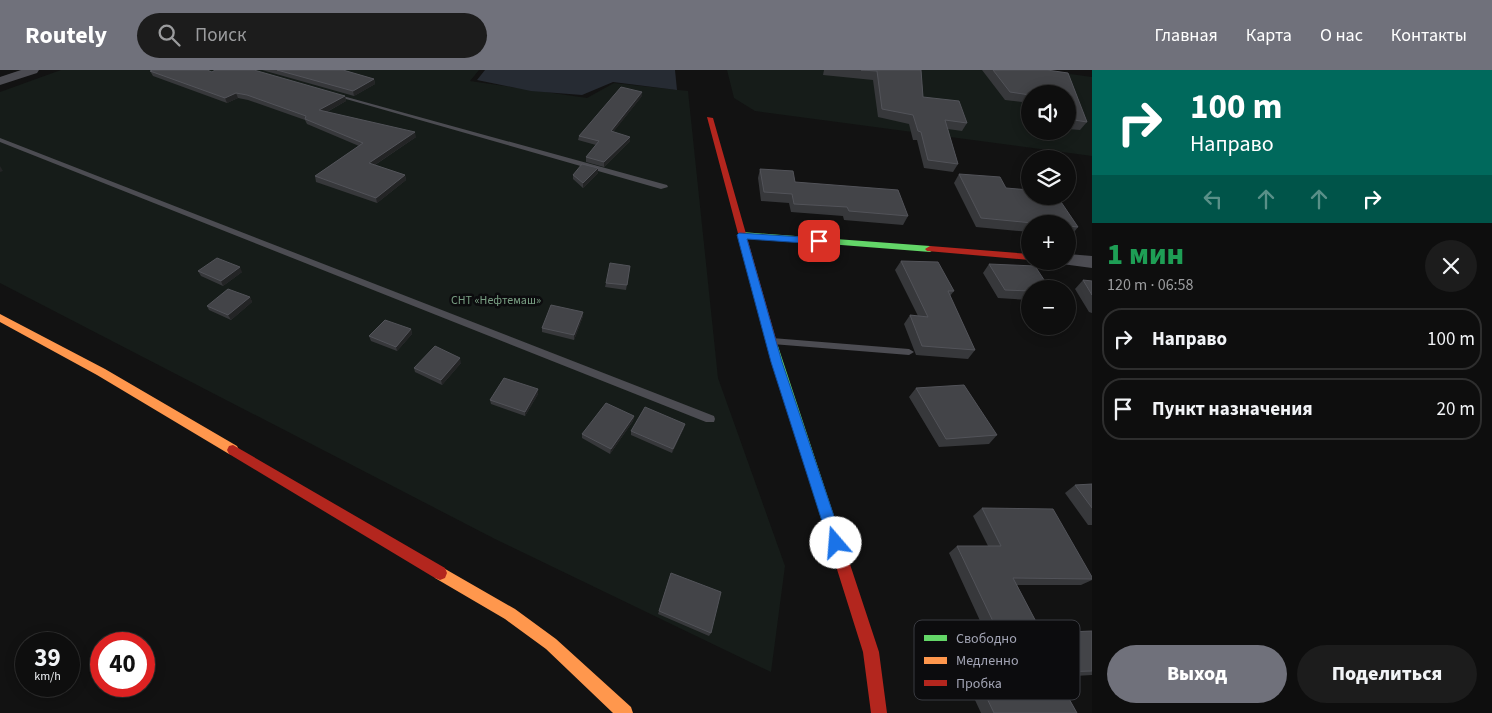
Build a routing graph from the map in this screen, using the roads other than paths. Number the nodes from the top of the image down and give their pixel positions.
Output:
1 (33, 70) edge
2 (0, 81) edge
3 (324, 91) edge
4 (709, 118) dead end
5 (0, 140) edge
6 (664, 187) dead end
7 (742, 235) junction
8 (1021, 256) edge
9 (1076, 261) edge
10 (1092, 262) edge
11 (0, 318) edge
12 (771, 341) junction
13 (909, 352) dead end
14 (710, 419) dead end
15 (625, 713) edge
16 (879, 713) edge

1 - 2 street
3 - 6 lane
4 - 7 street
5 - 14 lane
7 - 8 street
7 - 12 street
9 - 10 street
11 - 15 street
12 - 13 lane
12 - 16 street

